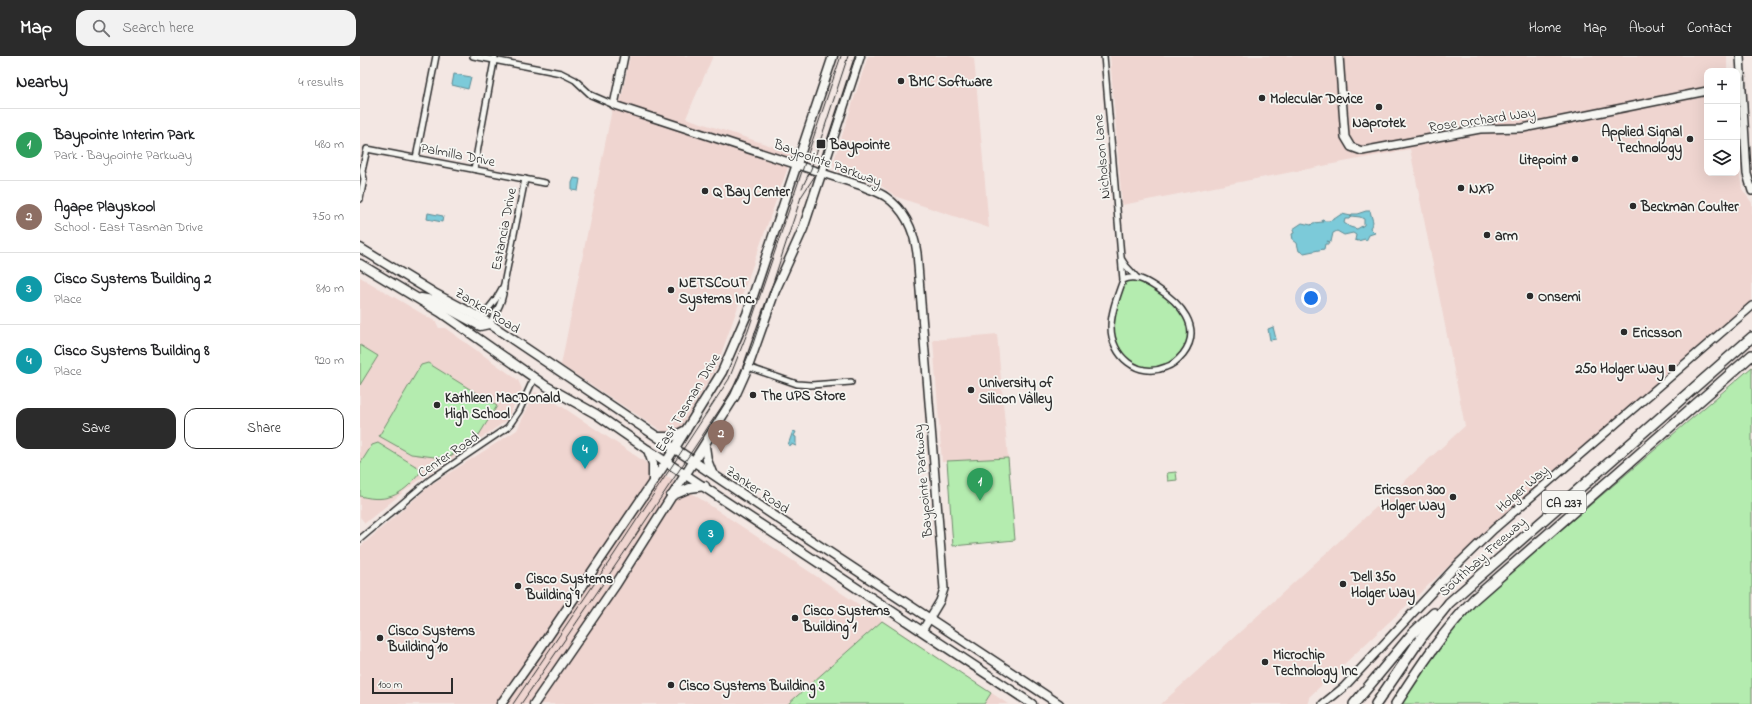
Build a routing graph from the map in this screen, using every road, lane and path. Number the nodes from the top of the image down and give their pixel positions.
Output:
1 (436, 56) edge
2 (474, 56) edge
3 (624, 56) edge
4 (832, 56) edge
5 (860, 56) edge
6 (1104, 56) edge
7 (1339, 56) edge
8 (1740, 56) edge
9 (495, 58) edge
10 (1740, 68) edge
11 (1740, 90) edge
12 (1704, 92) edge
13 (1740, 100) edge
14 (1743, 103) junction
15 (614, 105) junction
16 (416, 158) junction
17 (797, 164) junction
18 (474, 169) junction
19 (361, 172) edge
20 (822, 172) junction
21 (525, 179) junction
22 (545, 183) dead end
23 (1752, 191) edge
24 (360, 199) edge
25 (360, 248) edge
26 (1120, 257) junction
27 (360, 264) edge
28 (1137, 278) junction
29 (1123, 280) junction
30 (504, 284) junction
31 (410, 295) junction
32 (1752, 306) edge
33 (481, 318) junction
34 (489, 324) junction
35 (1752, 337) edge
36 (1752, 356) edge
37 (748, 367) junction
38 (534, 378) junction
39 (851, 382) dead end
40 (687, 430) junction
41 (658, 437) junction
42 (705, 446) junction
43 (675, 448) junction
44 (648, 450) junction
45 (694, 461) junction
46 (666, 462) junction
47 (712, 473) junction
48 (685, 474) junction
49 (653, 482) junction
50 (705, 486) junction
51 (671, 496) junction
52 (1564, 520) junction
53 (360, 539) edge
54 (1448, 603) junction
55 (930, 618) junction
56 (922, 631) junction
57 (501, 704) edge
58 (534, 704) edge
59 (1032, 704) edge
60 (1059, 704) edge
61 (1323, 704) edge
62 (1354, 704) edge
63 (1376, 704) edge
64 (1390, 704) edge
65 (1396, 704) edge

1 - 16 street
2 - 9 street, Baypointe Parkway
3 - 15 street
4 - 17 main road, East Tasman Drive
5 - 20 main road
6 - 26 street, Nicholson Lane
7 - 12 street, Rose Orchard Way
8 - 10 street
9 - 15 street, Baypointe Parkway
9 - 18 street
11 - 14 street
13 - 14 street
14 - 23 street
15 - 17 street, Baypointe Parkway
16 - 18 street, Palmilla Drive
16 - 19 street, Palmilla Drive
17 - 20 street, Baypointe Parkway
17 - 40 main road, East Tasman Drive
18 - 21 street, Palmilla Drive
19 - 24 street
20 - 37 main road
20 - 55 street, Baypointe Parkway
21 - 22 street, Palmilla Drive
21 - 30 street, Estancia Drive
25 - 33 main road, Zanker Road
26 - 28 street, Nicholson Lane
26 - 29 street, Nicholson Lane
27 - 31 main road, Zanker Road
28 - 29 street
28 - 29 street, Nicholson Lane
30 - 33 street, Estancia Drive
30 - 34 street, Estancia Drive
31 - 34 main road
31 - 38 main road, Zanker Road
32 - 61 street, Holger Way
33 - 34 main road, Zanker Road
34 - 41 main road, Zanker Road
35 - 54 highway, Southbay Freeway / CA 237
36 - 52 highway, Southbay Freeway / CA 237
37 - 39 street
37 - 42 main road
38 - 44 main road, Zanker Road
38 - 53 street, Center Road
40 - 41 main road
40 - 43 main road, East Tasman Drive
41 - 43 main road, Zanker Road
42 - 45 main road
42 - 47 main road
43 - 45 main road, Zanker Road
43 - 46 main road, East Tasman Drive
44 - 46 main road, Zanker Road
44 - 49 main road
45 - 47 main road, Zanker Road
45 - 48 main road
46 - 48 main road, Zanker Road
46 - 49 main road, East Tasman Drive
47 - 55 main road, Zanker Road
48 - 50 main road, Zanker Road
48 - 51 main road
49 - 57 main road, East Tasman Drive
50 - 51 main road
50 - 56 main road, Zanker Road
51 - 58 main road
52 - 64 highway
52 - 65 highway, Southbay Freeway / CA 237
54 - 62 highway
54 - 63 highway, Southbay Freeway / CA 237
55 - 56 street, Baypointe Parkway
55 - 60 main road, Zanker Road
56 - 59 main road, Zanker Road

